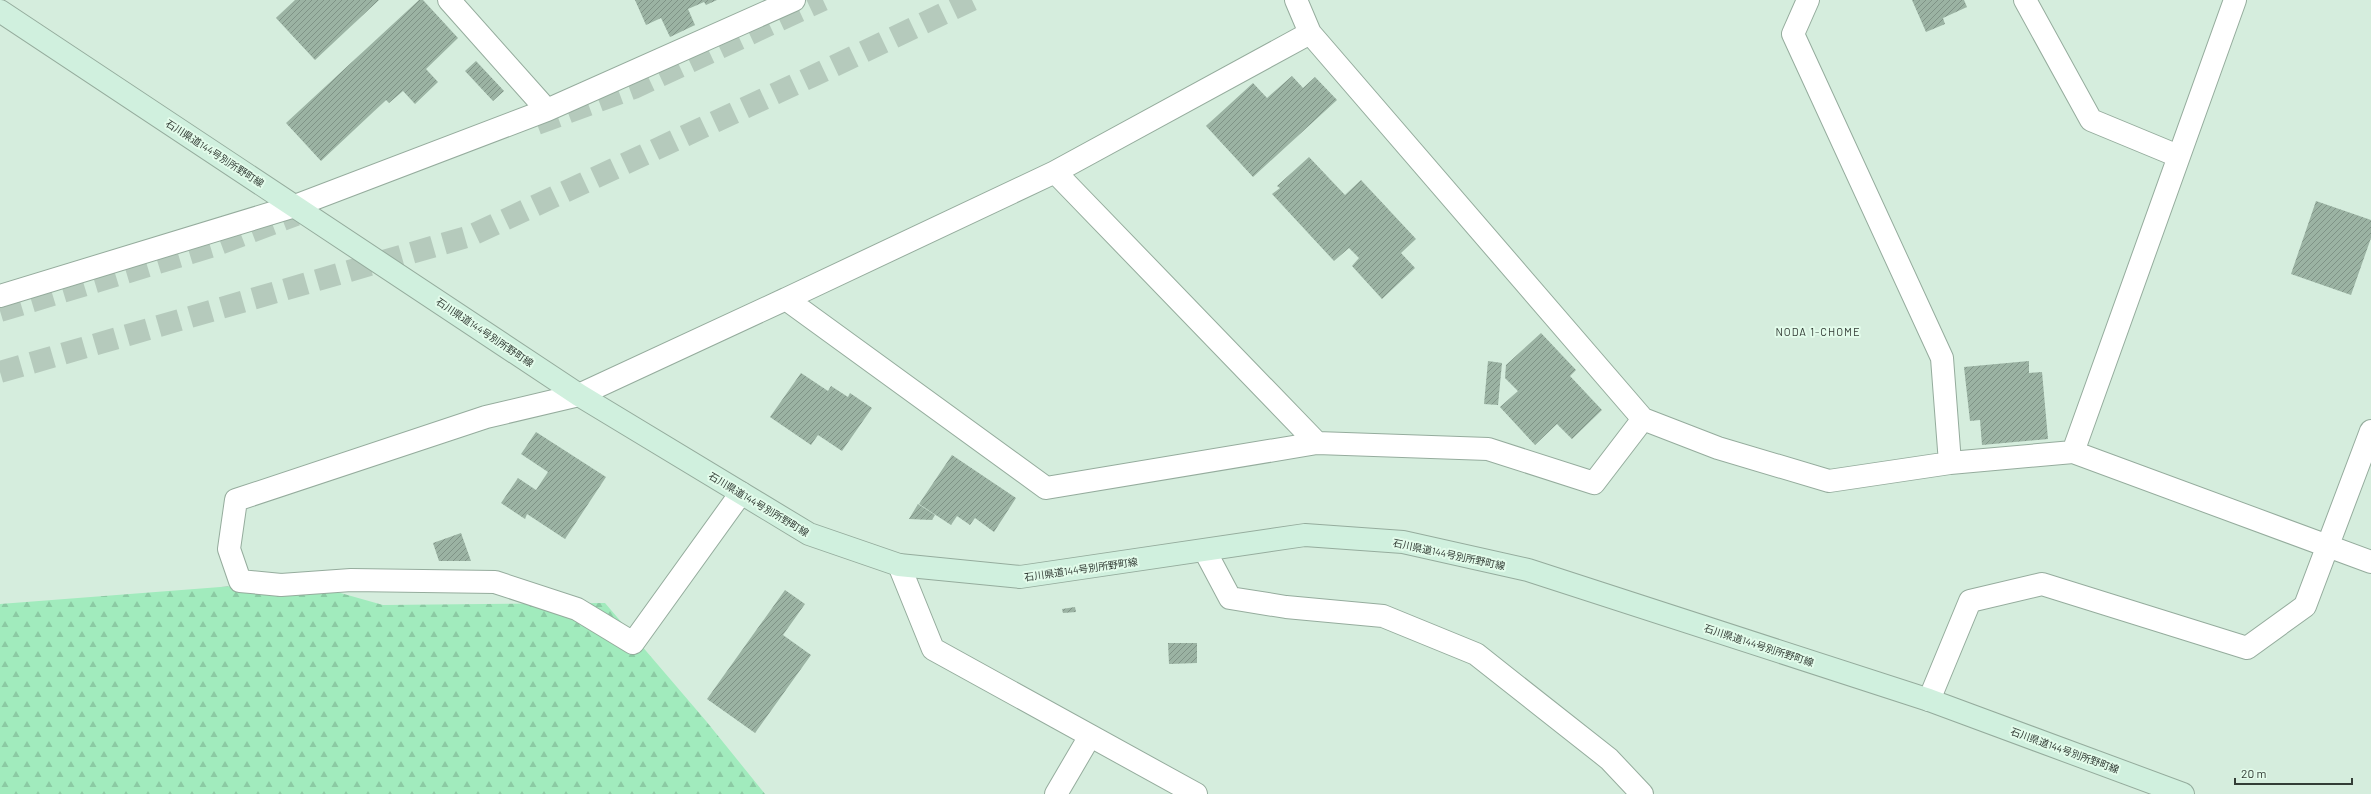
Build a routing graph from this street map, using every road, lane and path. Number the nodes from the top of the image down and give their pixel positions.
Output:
1 (449, 0) edge
2 (794, 0) edge
3 (1296, 0) edge
4 (1808, 0) edge
5 (2025, 0) edge
6 (2235, 0) edge
7 (0, 11) edge
8 (1310, 33) junction
9 (547, 110) junction
10 (2178, 156) junction
11 (1055, 172) junction
12 (295, 206) junction
13 (0, 296) edge
14 (786, 299) junction
15 (579, 395) junction
16 (1643, 419) junction
17 (2371, 431) edge
18 (1317, 444) junction
19 (2073, 452) junction
20 (1950, 463) junction
21 (741, 493) junction
22 (2329, 548) junction
23 (1205, 550) junction
24 (2371, 562) edge
25 (899, 565) junction
26 (1929, 700) junction
27 (1090, 736) junction
28 (1056, 794) edge
29 (1196, 794) edge
30 (1642, 794) edge
31 (2183, 794) edge

1 - 9 street
2 - 9 street
3 - 8 street
4 - 20 street
5 - 10 street
6 - 10 street
7 - 12 main road, 石川県道144号別所野町線
8 - 11 street
8 - 16 street
9 - 12 street
10 - 19 street
11 - 14 street
11 - 18 street
12 - 13 street
12 - 15 main road, 石川県道144号別所野町線
14 - 15 street
14 - 18 street
15 - 21 main road, 石川県道144号別所野町線
15 - 21 street
16 - 18 street
16 - 20 street
17 - 22 street
19 - 20 street
19 - 22 street
21 - 25 main road, 石川県道144号別所野町線
22 - 24 street
22 - 26 street
23 - 25 main road, 石川県道144号別所野町線
23 - 26 main road, 石川県道144号別所野町線
23 - 30 street
25 - 27 street
26 - 31 main road, 石川県道144号別所野町線
27 - 28 street
27 - 29 street

